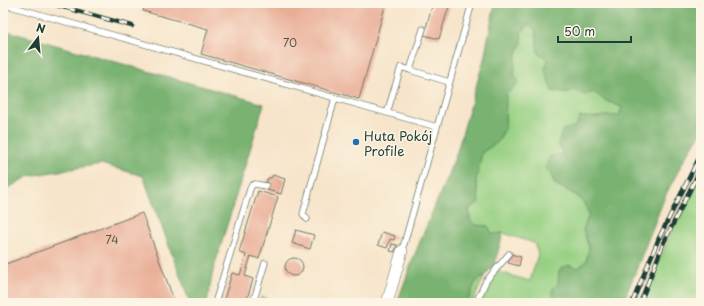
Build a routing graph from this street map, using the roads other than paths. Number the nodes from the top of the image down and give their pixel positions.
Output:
1 (472, 3) edge
2 (3, 4) edge
3 (422, 29) dead end
4 (410, 70) junction
5 (449, 82) junction
6 (335, 98) junction
7 (386, 113) junction
8 (437, 127) junction
9 (266, 186) dead end
10 (307, 219) dead end
11 (402, 251) joint
12 (509, 254) dead end
13 (265, 263) dead end
14 (215, 303) edge
15 (253, 303) edge
16 (387, 303) edge
17 (476, 303) edge

1 - 5 lane
2 - 6 lane
3 - 4 lane
4 - 5 lane
4 - 7 lane
5 - 8 lane
6 - 7 lane
6 - 10 lane
7 - 8 lane
8 - 11 lane
9 - 14 lane
11 - 16 street
12 - 17 lane
13 - 15 lane

